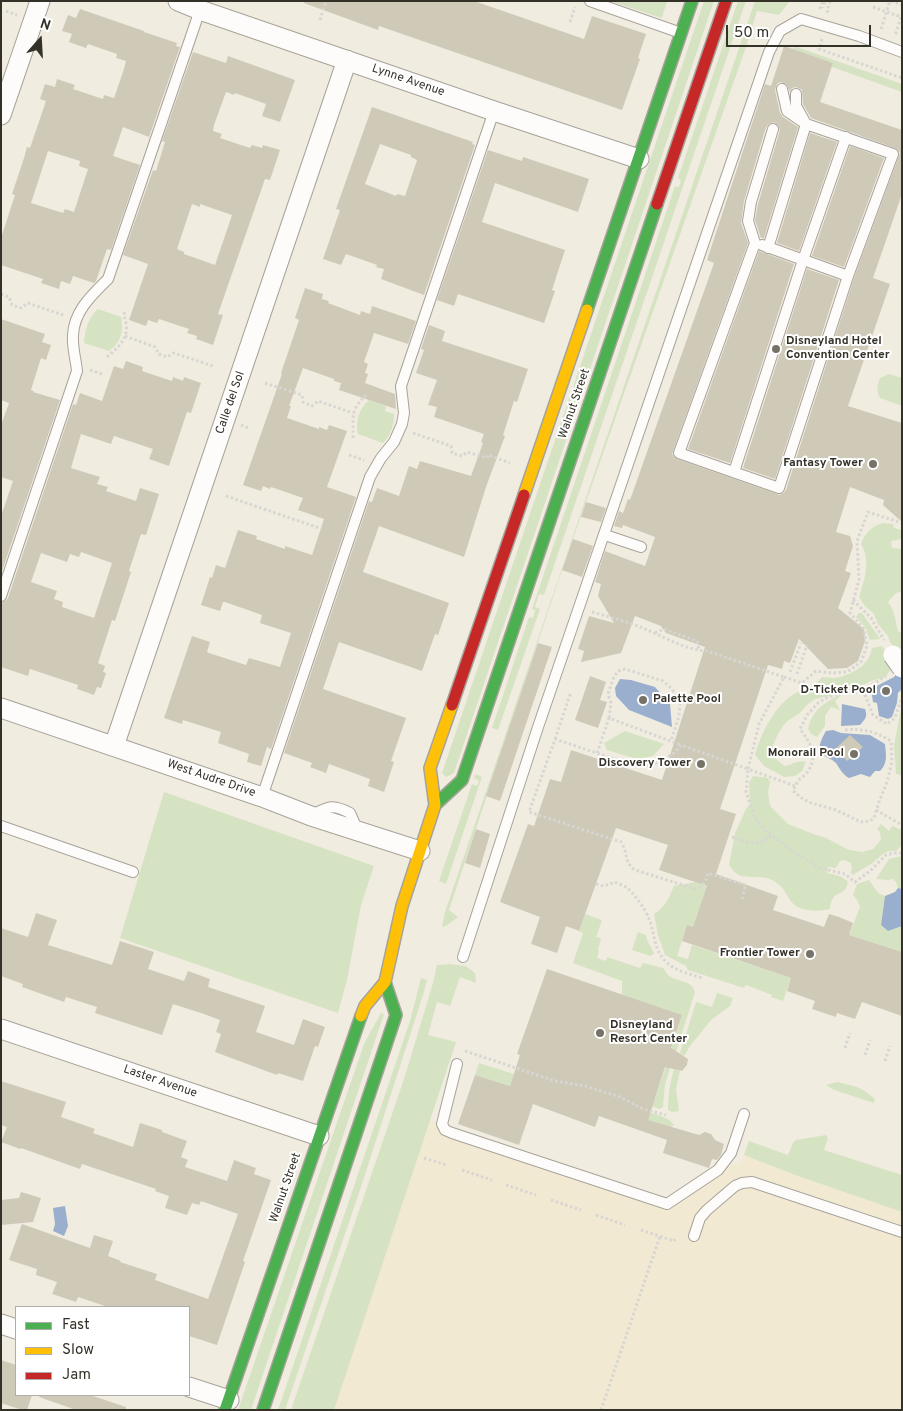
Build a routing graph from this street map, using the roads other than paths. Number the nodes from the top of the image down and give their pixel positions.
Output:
1 (40, 1) edge
2 (178, 1) edge
3 (590, 1) edge
4 (692, 1) edge
5 (726, 1) edge
6 (200, 10) junction
7 (681, 33) junction
8 (902, 52) edge
9 (347, 60) junction
10 (782, 89) dead end
11 (796, 94) dead end
12 (494, 111) junction
13 (1, 115) edge
14 (806, 124) junction
15 (773, 129) dead end
16 (846, 138) junction
17 (639, 159) junction
18 (755, 243) junction
19 (768, 248) junction
20 (803, 260) junction
21 (848, 276) junction
22 (734, 472) junction
23 (604, 535) junction
24 (641, 547) dead end
25 (1, 596) edge
26 (1, 708) edge
27 (114, 746) junction
28 (262, 797) junction
29 (435, 805) junction
30 (1, 826) edge
31 (420, 851) junction
32 (133, 872) dead end
33 (464, 957) dead end
34 (385, 982) junction
35 (1, 1029) edge
36 (457, 1064) dead end
37 (744, 1114) dead end
38 (319, 1136) junction
39 (902, 1232) edge
40 (694, 1236) dead end
41 (1, 1324) edge
42 (15, 1329) edge
43 (190, 1387) edge
44 (227, 1405) edge
45 (263, 1410) edge

1 - 13 street
2 - 6 street, Lynne Avenue
3 - 7 lane
4 - 7 street, Walnut Street
5 - 29 street, Walnut Street
6 - 9 street, Lynne Avenue
6 - 25 lane
7 - 17 street, Walnut Street
8 - 23 lane
9 - 12 street, Lynne Avenue
9 - 27 street, Calle del Sol
10 - 14 lane
11 - 14 lane
12 - 17 street, Lynne Avenue
12 - 28 lane
14 - 16 lane
14 - 19 lane
15 - 18 lane
16 - 20 lane
16 - 21 lane
17 - 29 street, Walnut Street
18 - 19 lane
18 - 22 lane
19 - 20 lane
20 - 21 lane
20 - 22 lane
21 - 22 lane
23 - 24 lane
23 - 33 lane
26 - 27 street, West Audre Drive
27 - 28 street, West Audre Drive
28 - 31 street, West Audre Drive
29 - 31 street, Walnut Street
30 - 32 lane
31 - 34 street, Walnut Street
34 - 38 street, Walnut Street
34 - 45 street
35 - 38 street, Laster Avenue
36 - 37 lane
38 - 44 street, Walnut Street
39 - 40 lane
41 - 42 street
43 - 44 street

